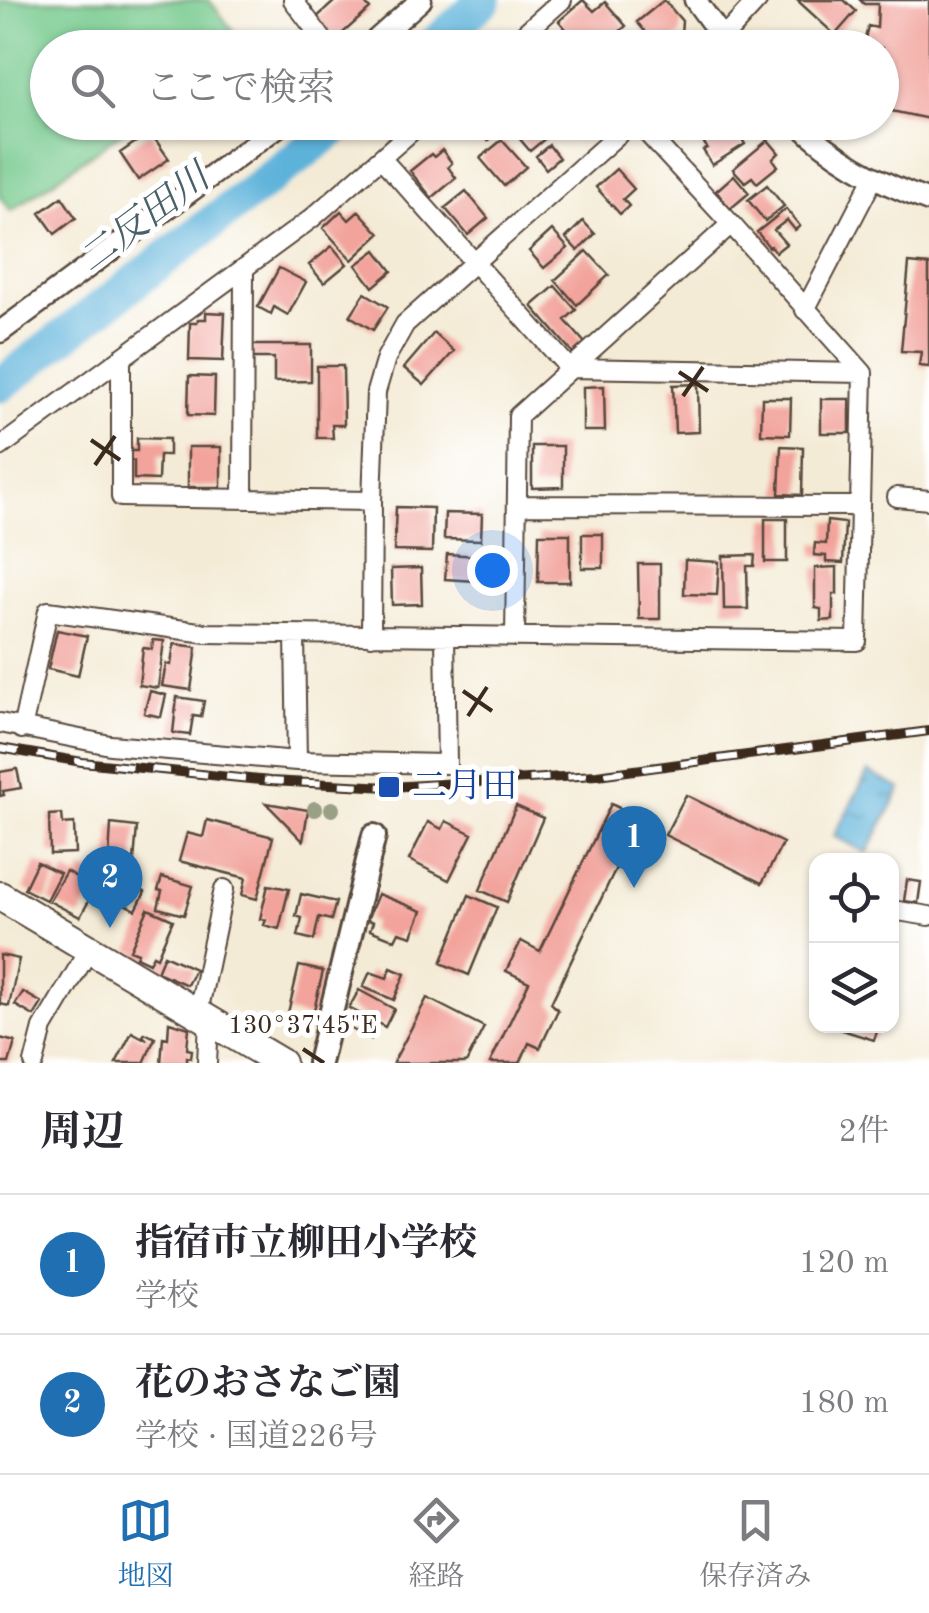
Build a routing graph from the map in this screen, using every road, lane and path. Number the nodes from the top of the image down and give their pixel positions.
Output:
1 (293, 0) edge
2 (421, 0) edge
3 (562, 0) edge
4 (695, 0) edge
5 (758, 0) edge
6 (316, 30) edge
7 (387, 30) edge
8 (528, 30) edge
9 (714, 30) edge
10 (735, 30) edge
11 (260, 140) edge
12 (402, 140) edge
13 (614, 140) edge
14 (652, 140) edge
15 (820, 140) edge
16 (381, 158) junction
17 (874, 177) junction
18 (929, 200) edge
19 (731, 224) junction
20 (474, 262) junction
21 (244, 269) junction
22 (805, 310) junction
23 (0, 332) edge
24 (121, 358) junction
25 (569, 368) junction
26 (863, 373) junction
27 (0, 447) edge
28 (897, 497) dead end
29 (243, 498) junction
30 (929, 500) edge
31 (372, 501) junction
32 (517, 505) junction
33 (860, 506) junction
34 (295, 634) junction
35 (371, 636) junction
36 (445, 636) junction
37 (515, 637) junction
38 (0, 723) edge
39 (22, 728) junction
40 (297, 761) junction
41 (374, 836) dead end
42 (224, 889) dead end
43 (0, 896) edge
44 (899, 911) edge
45 (929, 916) edge
46 (90, 948) junction
47 (204, 1016) junction
48 (34, 1063) edge
49 (207, 1063) edge
50 (281, 1063) edge
51 (319, 1063) edge

1 - 6 street
2 - 7 street
3 - 8 street
4 - 9 street
5 - 10 street
11 - 23 street
12 - 16 street
13 - 20 street
14 - 19 street
15 - 17 street
16 - 20 street
16 - 21 street
17 - 18 street
17 - 22 street
19 - 22 street
19 - 25 street
20 - 25 street
20 - 31 street
21 - 24 street
21 - 29 street
22 - 26 street
24 - 27 street
24 - 29 street
25 - 26 street
25 - 32 street
26 - 33 street
28 - 30 street
29 - 31 street
31 - 35 street
32 - 33 street
32 - 37 street
33 - 37 street
34 - 35 street
34 - 39 street
34 - 40 street
35 - 36 street
36 - 37 street
36 - 40 street
38 - 39 street
39 - 40 street
41 - 51 main road
42 - 47 street
43 - 46 highway
44 - 45 street
46 - 47 highway
46 - 48 street
47 - 49 street
47 - 50 highway

